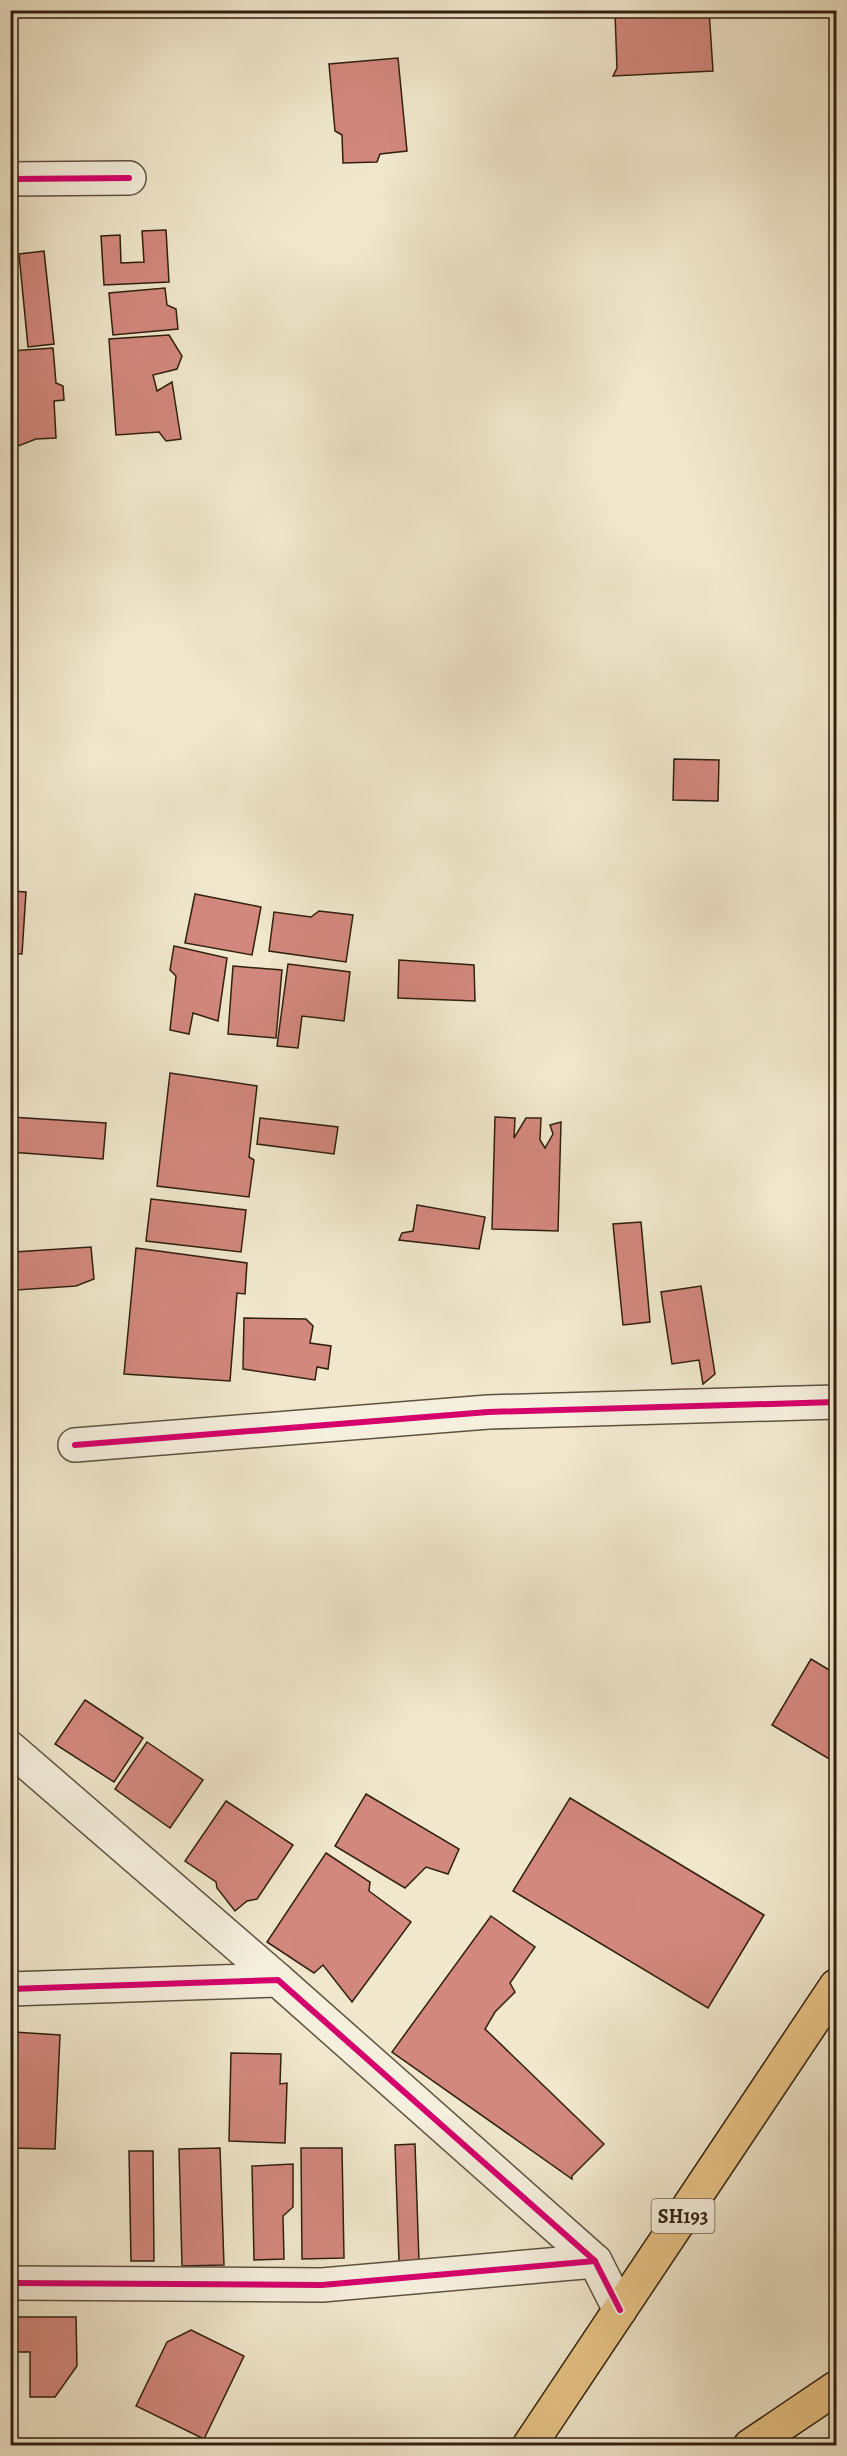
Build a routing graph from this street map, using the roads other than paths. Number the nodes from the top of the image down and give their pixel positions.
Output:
1 (129, 178) dead end
2 (10, 179) edge
3 (837, 1402) edge
4 (75, 1445) dead end
5 (10, 1748) edge
6 (278, 1980) junction
7 (837, 1986) edge
8 (10, 1989) edge
9 (595, 2261) junction
10 (10, 2283) edge
11 (620, 2310) junction
12 (837, 2388) edge
13 (530, 2445) edge
14 (750, 2445) edge

1 - 2 street
3 - 4 street
5 - 6 street
6 - 8 street
6 - 9 street
7 - 11 main road, SH193
9 - 10 street
9 - 11 street
11 - 13 main road, SH193
12 - 14 main road

